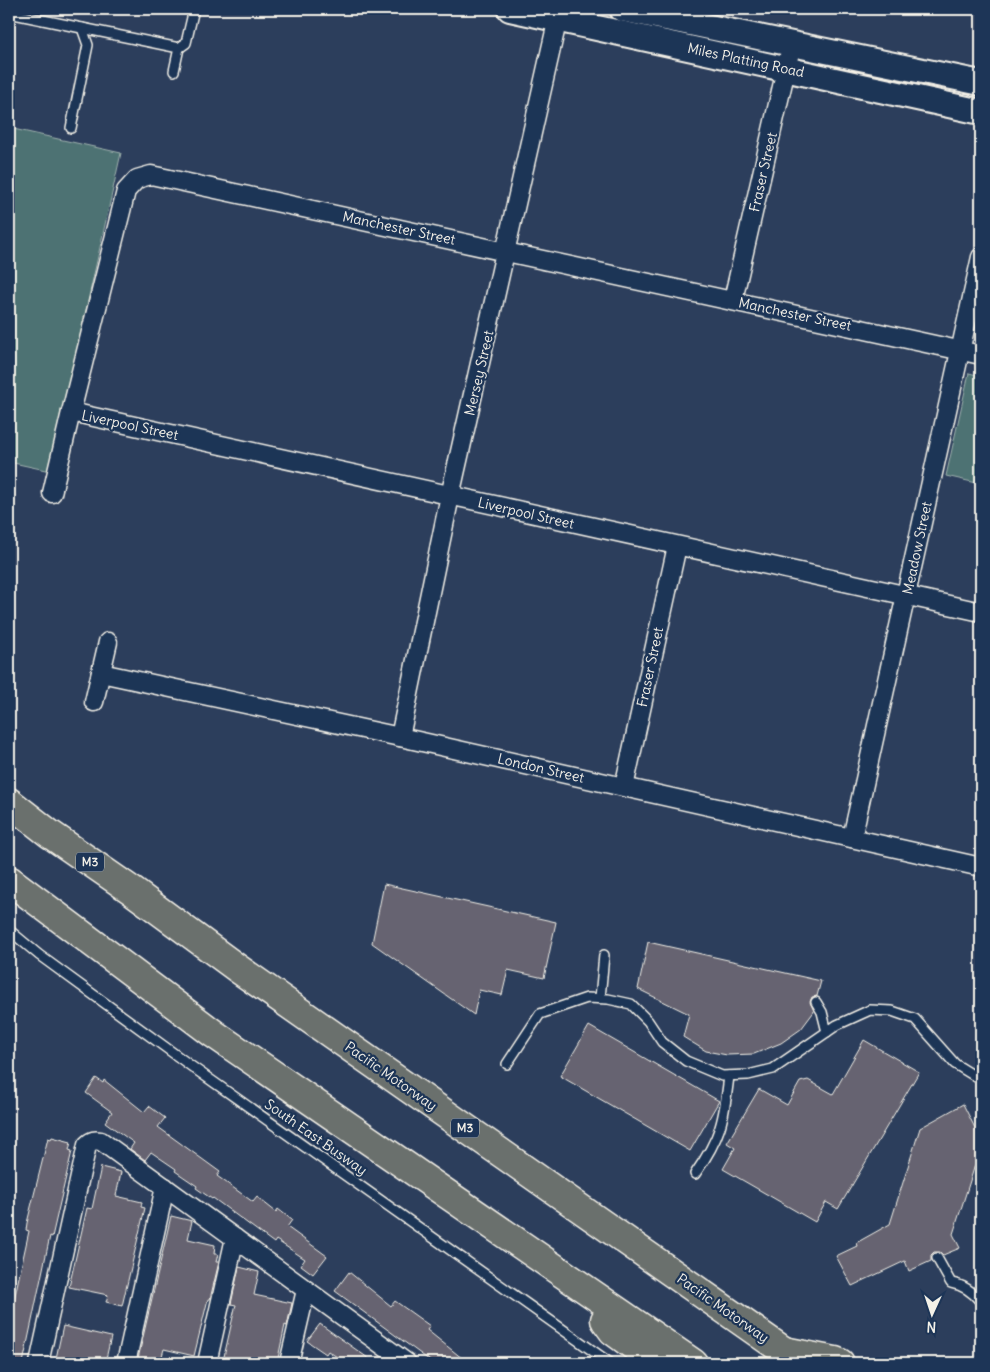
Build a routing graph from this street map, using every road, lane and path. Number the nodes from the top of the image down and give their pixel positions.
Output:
1 (194, 9) edge
2 (510, 9) edge
3 (622, 9) edge
4 (9, 13) edge
5 (559, 14) edge
6 (82, 28) junction
7 (792, 43) junction
8 (179, 48) junction
9 (786, 69) junction
10 (174, 71) dead end
11 (981, 83) edge
12 (981, 112) edge
13 (71, 128) dead end
14 (506, 251) junction
15 (981, 257) edge
16 (733, 300) junction
17 (960, 350) junction
18 (981, 355) edge
19 (71, 412) junction
20 (52, 493) dead end
21 (450, 496) junction
22 (677, 546) junction
23 (906, 596) junction
24 (981, 612) edge
25 (108, 642) dead end
26 (101, 673) junction
27 (94, 702) dead end
28 (400, 737) junction
29 (624, 787) junction
30 (9, 802) edge
31 (852, 838) junction
32 (981, 867) edge
33 (9, 880) edge
34 (9, 930) edge
35 (604, 955) dead end
36 (600, 998) junction
37 (816, 1002) dead end
38 (827, 1032) junction
39 (506, 1064) dead end
40 (981, 1067) edge
41 (729, 1076) junction
42 (978, 1078) edge
43 (695, 1174) dead end
44 (165, 1187) junction
45 (236, 1238) junction
46 (937, 1258) dead end
47 (578, 1286) junction
48 (306, 1290) junction
49 (981, 1302) edge
50 (793, 1357) edge
51 (39, 1363) edge
52 (126, 1363) edge
53 (207, 1363) edge
54 (289, 1363) edge
55 (407, 1363) edge
56 (610, 1363) edge
57 (656, 1363) edge
58 (693, 1363) edge
59 (840, 1363) edge

1 - 8 lane
2 - 5 main road, Miles Platting Road
3 - 7 main road, Miles Platting Road
4 - 6 lane
5 - 9 main road, Miles Platting Road
5 - 14 street, Mersey Street
6 - 8 lane
6 - 13 lane
7 - 9 street, Fraser Street
7 - 11 main road, Miles Platting Road
8 - 10 lane
9 - 12 main road, Miles Platting Road
9 - 16 street, Fraser Street
14 - 16 street, Manchester Street
14 - 19 street, Manchester Street
14 - 21 street, Mersey Street
15 - 17 street, Meadow Street
16 - 17 street, Manchester Street
17 - 18 street, Manchester Street
17 - 23 street, Meadow Street
19 - 20 street, Manchester Street
19 - 21 street, Liverpool Street
21 - 22 street, Liverpool Street
21 - 28 street, Mersey Street
22 - 23 street, Liverpool Street
22 - 29 street, Fraser Street
23 - 24 street, Liverpool Street
23 - 31 street, Meadow Street
25 - 26 street
26 - 27 street
26 - 28 street, London Street
28 - 29 street, London Street
29 - 31 street, London Street
30 - 50 highway, Pacific Motorway / M3
31 - 32 street, London Street
33 - 47 highway
34 - 56 lane, South East Busway
35 - 36 lane
36 - 39 lane
36 - 41 lane
37 - 38 lane
38 - 41 lane
38 - 42 lane
40 - 42 lane
41 - 43 lane
44 - 45 street
44 - 51 street
44 - 52 street
45 - 48 street
45 - 53 street
46 - 49 lane
47 - 57 highway
47 - 58 highway
48 - 54 street
48 - 55 street
50 - 59 highway

